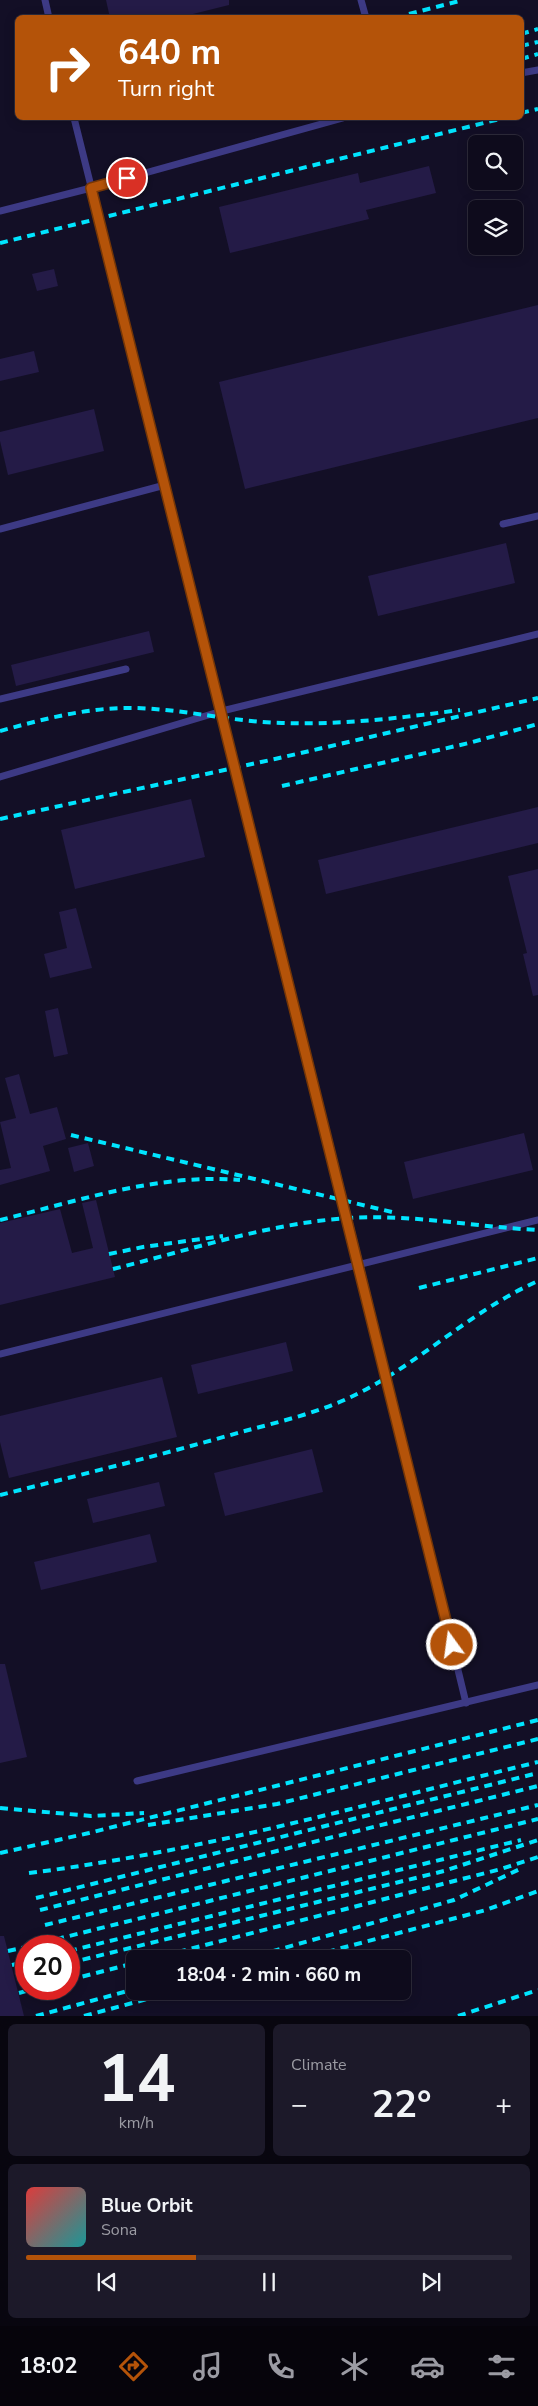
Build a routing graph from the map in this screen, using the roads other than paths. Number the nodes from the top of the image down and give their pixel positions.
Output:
1 (45, 0) edge
2 (361, 0) edge
3 (48, 15) edge
4 (365, 15) edge
5 (538, 70) edge
6 (524, 73) edge
7 (74, 120) edge
8 (336, 120) edge
9 (91, 188) junction
10 (0, 211) edge
11 (165, 485) junction
12 (538, 516) edge
13 (503, 524) dead end
14 (0, 529) edge
15 (538, 634) edge
16 (126, 669) dead end
17 (0, 699) edge
18 (222, 711) junction
19 (0, 777) edge
20 (538, 1220) edge
21 (360, 1265) junction
22 (0, 1354) edge
23 (538, 1685) edge
24 (466, 1703) junction
25 (137, 1782) dead end

1 - 3 lane
2 - 4 lane
5 - 6 lane
7 - 9 lane
8 - 9 lane
9 - 10 lane
9 - 11 lane
11 - 14 lane
11 - 18 lane
12 - 13 lane
15 - 18 lane
16 - 17 lane
18 - 19 lane
18 - 21 lane
20 - 21 lane
21 - 22 lane
21 - 24 lane
23 - 24 lane
24 - 25 lane

